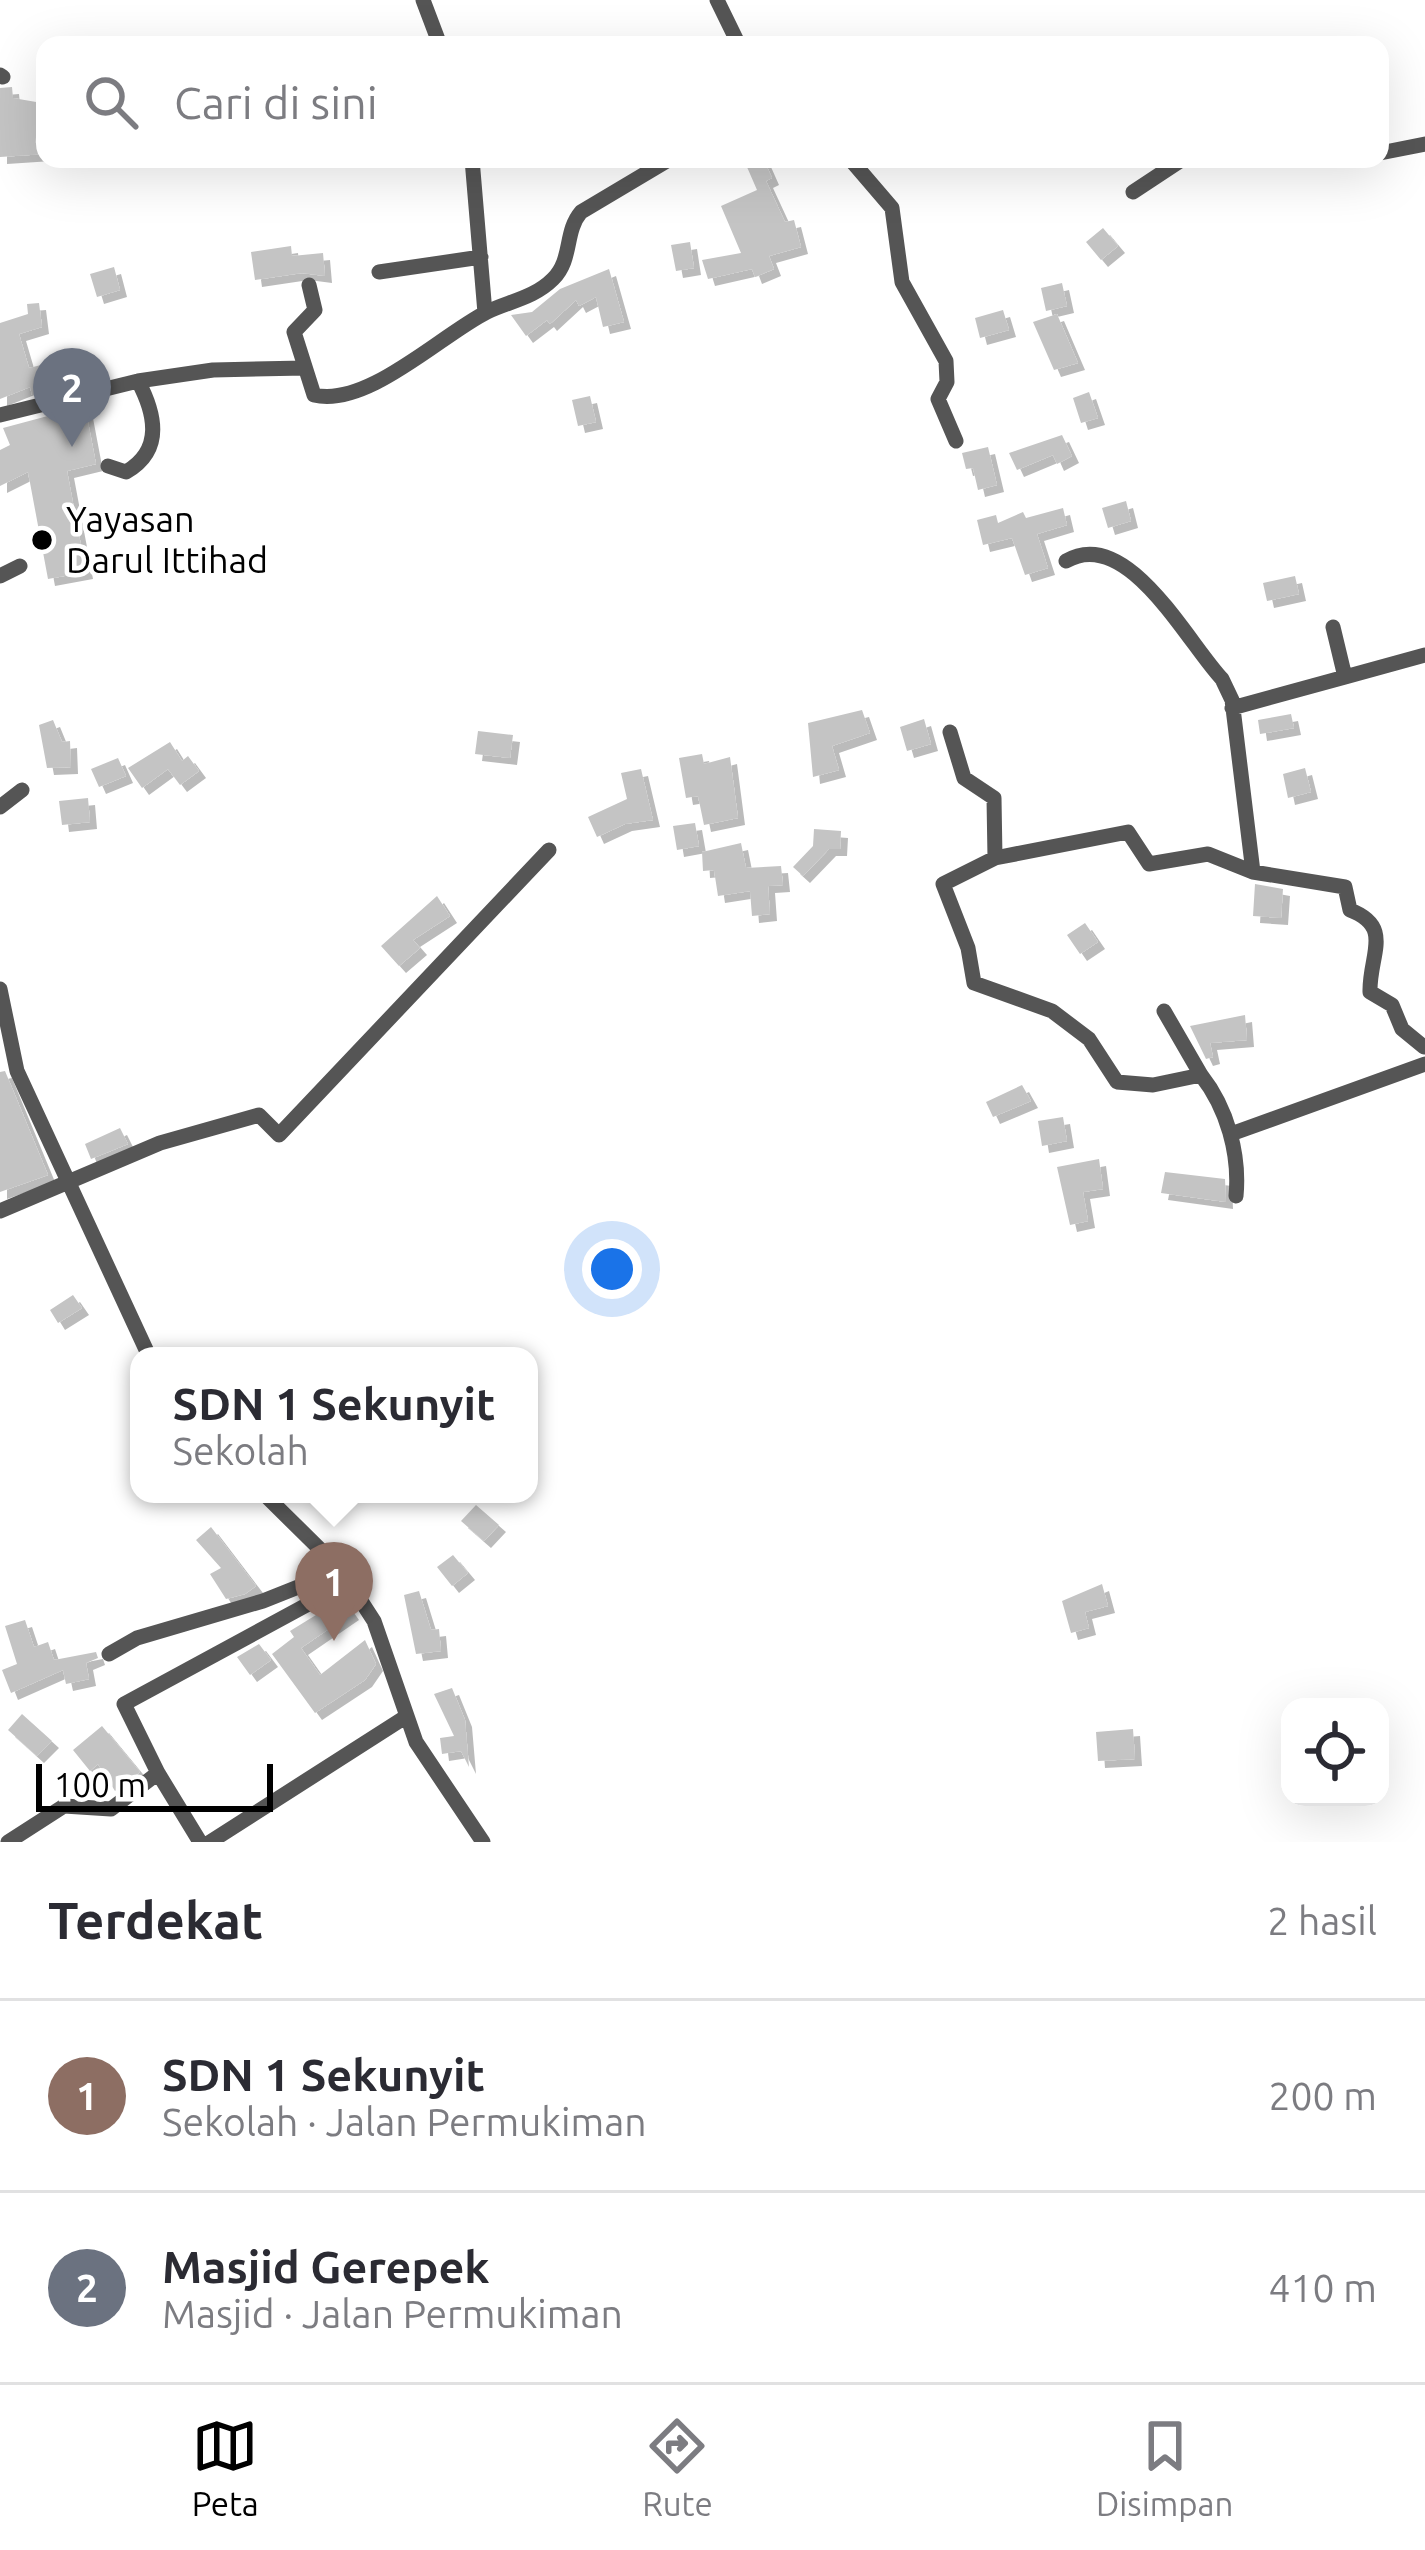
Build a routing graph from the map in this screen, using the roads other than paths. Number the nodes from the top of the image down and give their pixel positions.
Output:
1 (423, 0) edge
2 (717, 0) edge
3 (437, 36) edge
4 (735, 36) edge
5 (1425, 144) edge
6 (1389, 151) edge
7 (473, 168) edge
8 (655, 168) edge
9 (858, 168) edge
10 (1169, 168) edge
11 (1133, 192) dead end
12 (481, 257) junction
13 (379, 272) dead end
14 (309, 285) dead end
15 (485, 314) junction
16 (304, 368) junction
17 (138, 381) junction
18 (0, 415) edge
19 (956, 440) dead end
20 (108, 466) dead end
21 (1066, 561) dead end
22 (20, 566) dead end
23 (0, 576) edge
24 (1333, 627) dead end
25 (1425, 655) edge
26 (1345, 677) junction
27 (1232, 708) junction
28 (950, 731) dead end
29 (22, 790) dead end
30 (0, 807) edge
31 (549, 850) dead end
32 (995, 858) junction
33 (1253, 872) junction
34 (0, 989) edge
35 (1164, 1011) dead end
36 (1425, 1049) edge
37 (1425, 1064) edge
38 (1201, 1075) junction
39 (1232, 1134) junction
40 (65, 1184) junction
41 (1236, 1196) dead end
42 (0, 1211) edge
43 (145, 1347) edge
44 (273, 1503) edge
45 (345, 1576) junction
46 (109, 1654) dead end
47 (407, 1716) junction
48 (158, 1773) junction
49 (8, 1842) edge
50 (200, 1842) edge
51 (210, 1842) edge
52 (483, 1842) edge

1 - 3 street
2 - 4 street
5 - 6 street
7 - 12 street
8 - 15 street
9 - 19 street
10 - 11 street
12 - 13 street
12 - 15 street
14 - 16 street
15 - 16 street
16 - 17 street
17 - 18 street
17 - 20 street
21 - 27 street
22 - 23 street
24 - 26 street
25 - 26 street
26 - 27 street
27 - 33 street
28 - 32 street
29 - 30 street
31 - 40 street
32 - 33 street
32 - 38 street
33 - 36 street
34 - 40 street
35 - 38 street
37 - 39 street
38 - 39 street
39 - 41 street
40 - 42 street
40 - 43 street
44 - 45 street
45 - 46 street
45 - 47 street
45 - 48 street
47 - 51 street
47 - 52 street
48 - 49 street
48 - 50 street

